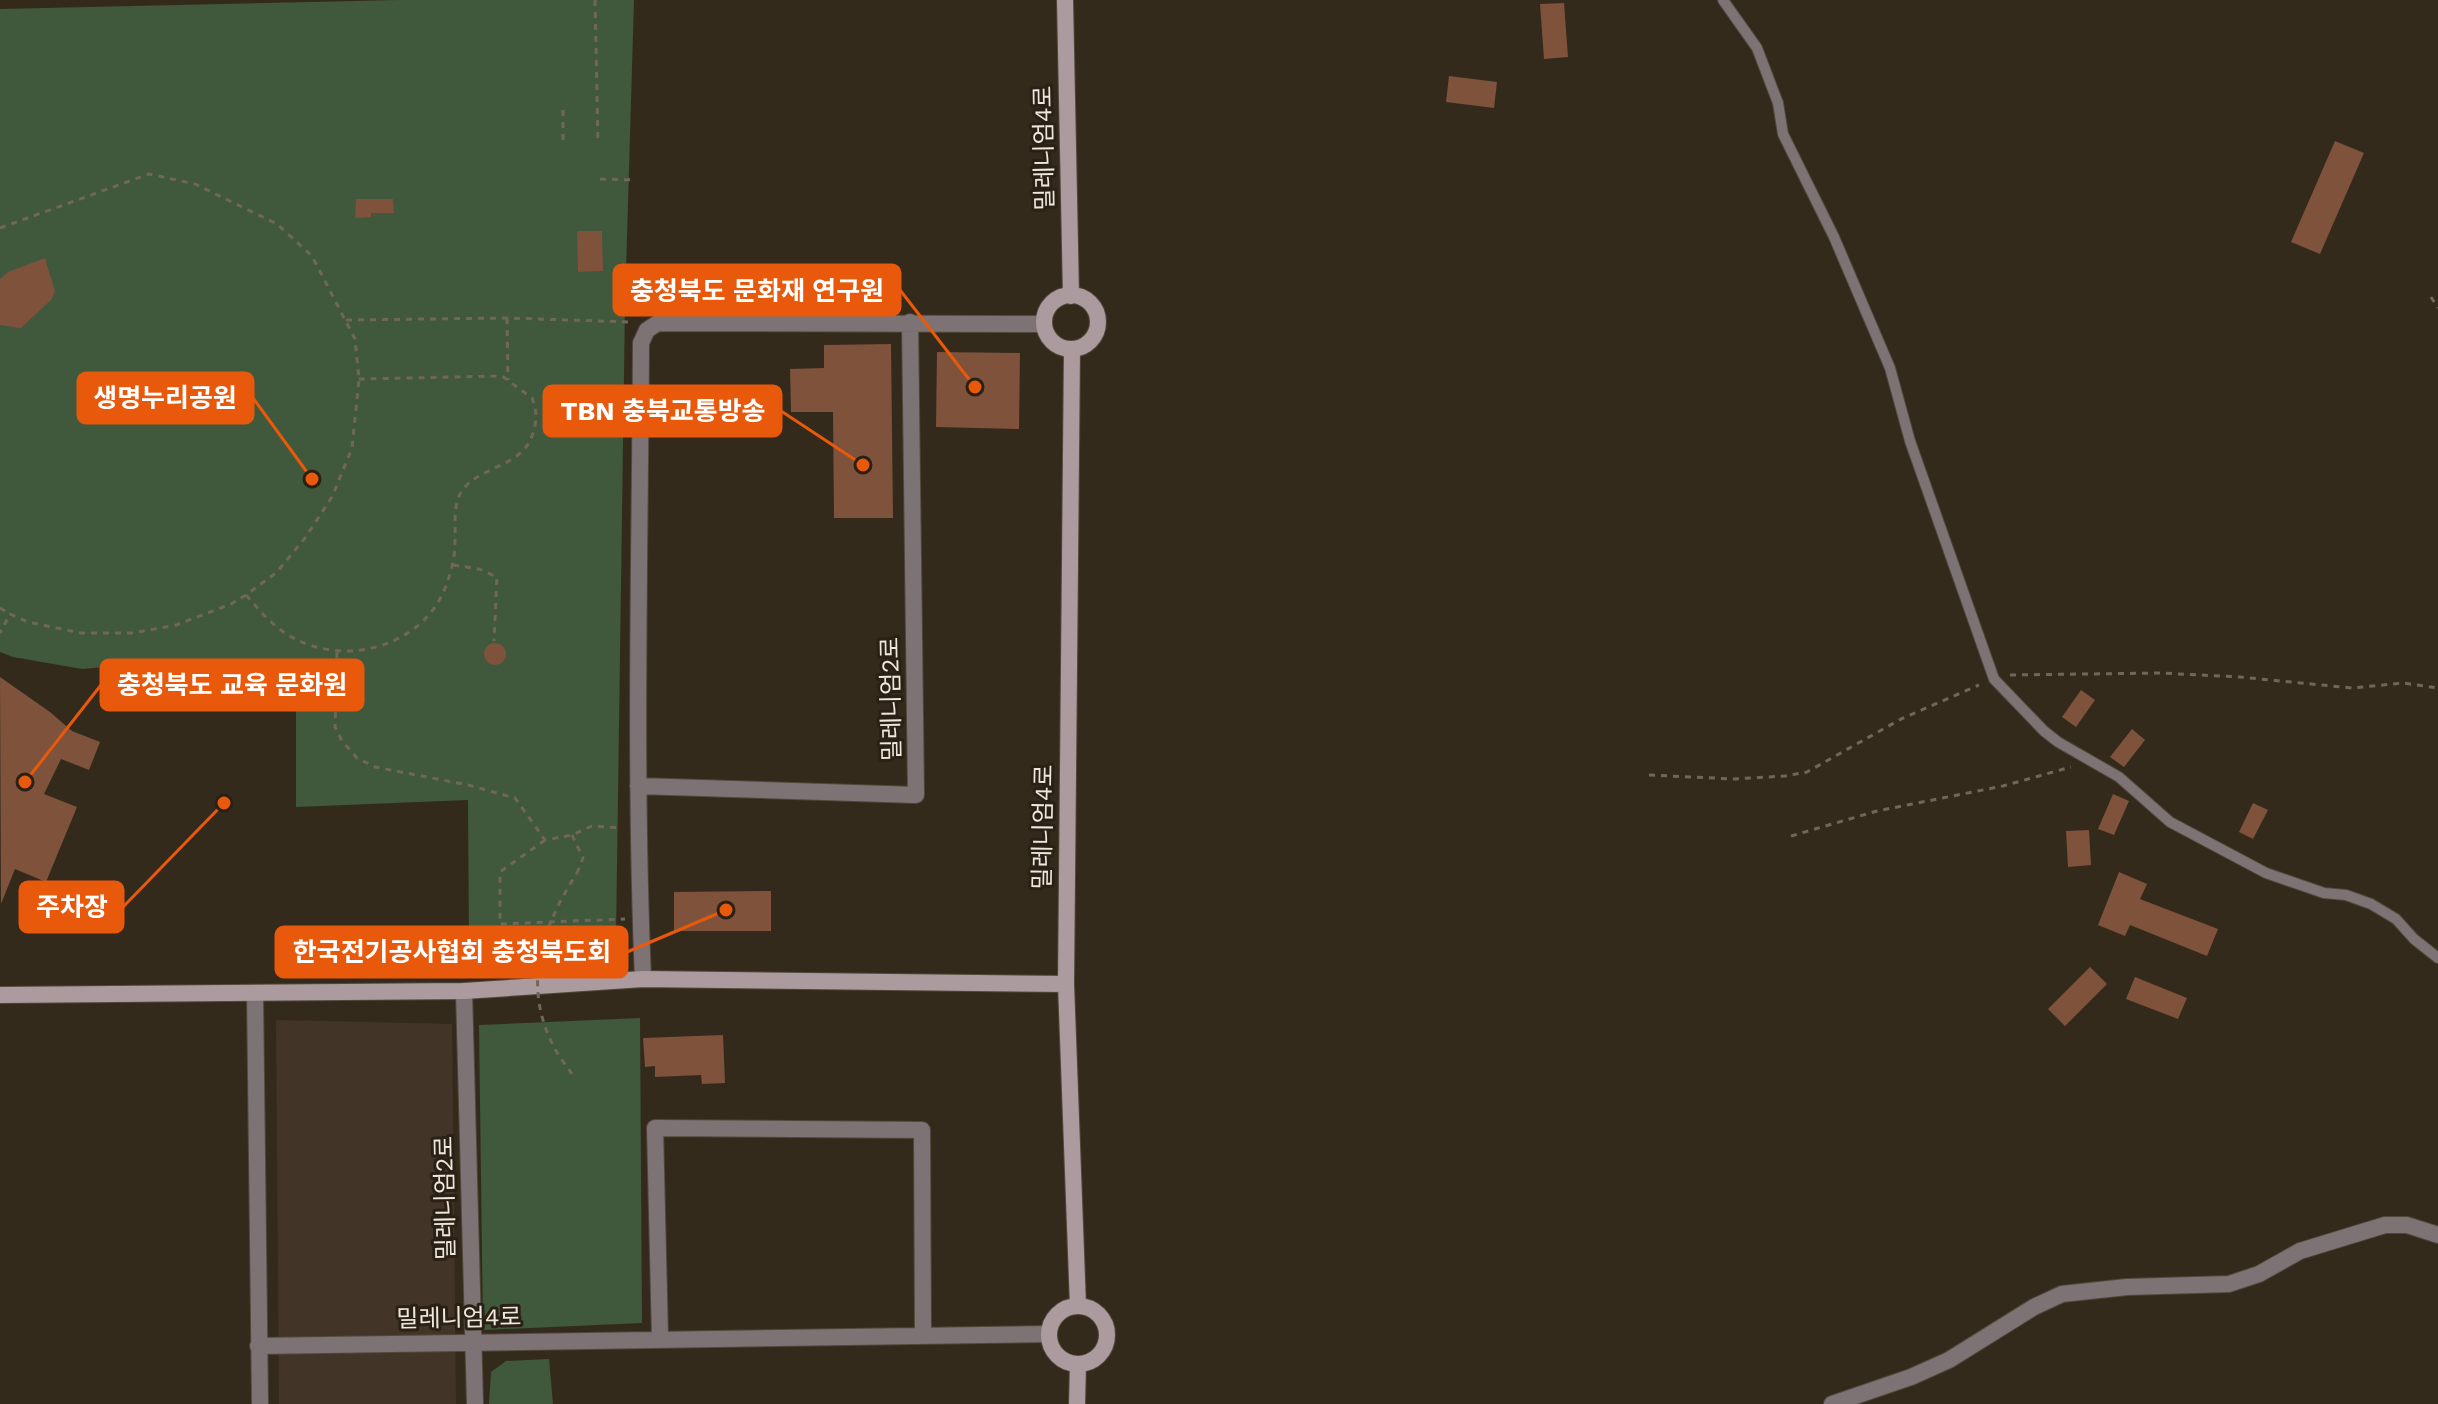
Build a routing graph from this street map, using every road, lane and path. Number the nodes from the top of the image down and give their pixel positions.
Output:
1 (595, 0) edge
2 (1065, 0) edge
3 (1723, 0) edge
4 (563, 110) dead end
5 (598, 143) dead end
6 (563, 145) dead end
7 (600, 179) dead end
8 (636, 180) dead end
9 (0, 228) edge
10 (1071, 296) junction
11 (2431, 297) dead end
12 (2438, 308) edge
13 (507, 318) junction
14 (346, 320) junction
15 (910, 322) junction
16 (658, 323) junction
17 (1044, 324) junction
18 (1072, 349) junction
19 (359, 379) junction
20 (508, 380) junction
21 (453, 565) junction
22 (246, 595) junction
23 (0, 608) edge
24 (10, 614) junction
25 (0, 633) edge
26 (494, 641) dead end
27 (337, 652) junction
28 (2091, 760) junction
29 (638, 786) junction
30 (639, 830) junction
31 (572, 835) junction
32 (1791, 836) dead end
33 (545, 840) junction
34 (640, 918) junction
35 (2438, 958) edge
36 (643, 979) junction
37 (1066, 984) junction
38 (464, 991) junction
39 (255, 993) junction
40 (0, 995) edge
41 (572, 1074) dead end
42 (2438, 1235) edge
43 (1078, 1306) junction
44 (923, 1334) junction
45 (1049, 1334) junction
46 (660, 1338) junction
47 (473, 1342) junction
48 (258, 1346) junction
49 (1078, 1364) junction
50 (260, 1404) edge
51 (475, 1404) edge
52 (1077, 1404) edge
53 (1832, 1404) edge

1 - 5 path
2 - 10 street, 밀레니엄4로
3 - 28 lane
4 - 6 path
7 - 8 path
9 - 14 path
10 - 17 street
10 - 18 street
11 - 12 path
13 - 14 path
13 - 16 path
13 - 20 path
14 - 19 path
15 - 16 street
15 - 17 street
15 - 29 street, 밀레니엄2로
16 - 29 street
17 - 18 street
18 - 37 street, 밀레니엄4로
19 - 20 path
19 - 22 path
20 - 21 path
21 - 26 path
21 - 27 path
22 - 24 path
22 - 27 path
23 - 24 path
24 - 25 path
27 - 33 path
28 - 32 path
28 - 35 lane
29 - 30 street
30 - 31 path
30 - 34 street
31 - 33 path
31 - 41 path, bridge
33 - 34 path
34 - 36 street
36 - 37 street
36 - 38 street
37 - 43 street, 밀레니엄4로
38 - 39 street
38 - 47 street, 밀레니엄2로
39 - 40 street
39 - 48 street
42 - 53 street
43 - 45 street
43 - 49 street
44 - 45 street, 밀레니엄4로
44 - 46 street, 밀레니엄4로
44 - 46 street
45 - 49 street
46 - 47 street, 밀레니엄4로
47 - 48 street, 밀레니엄4로
47 - 51 street, 밀레니엄2로
48 - 50 street
49 - 52 street

